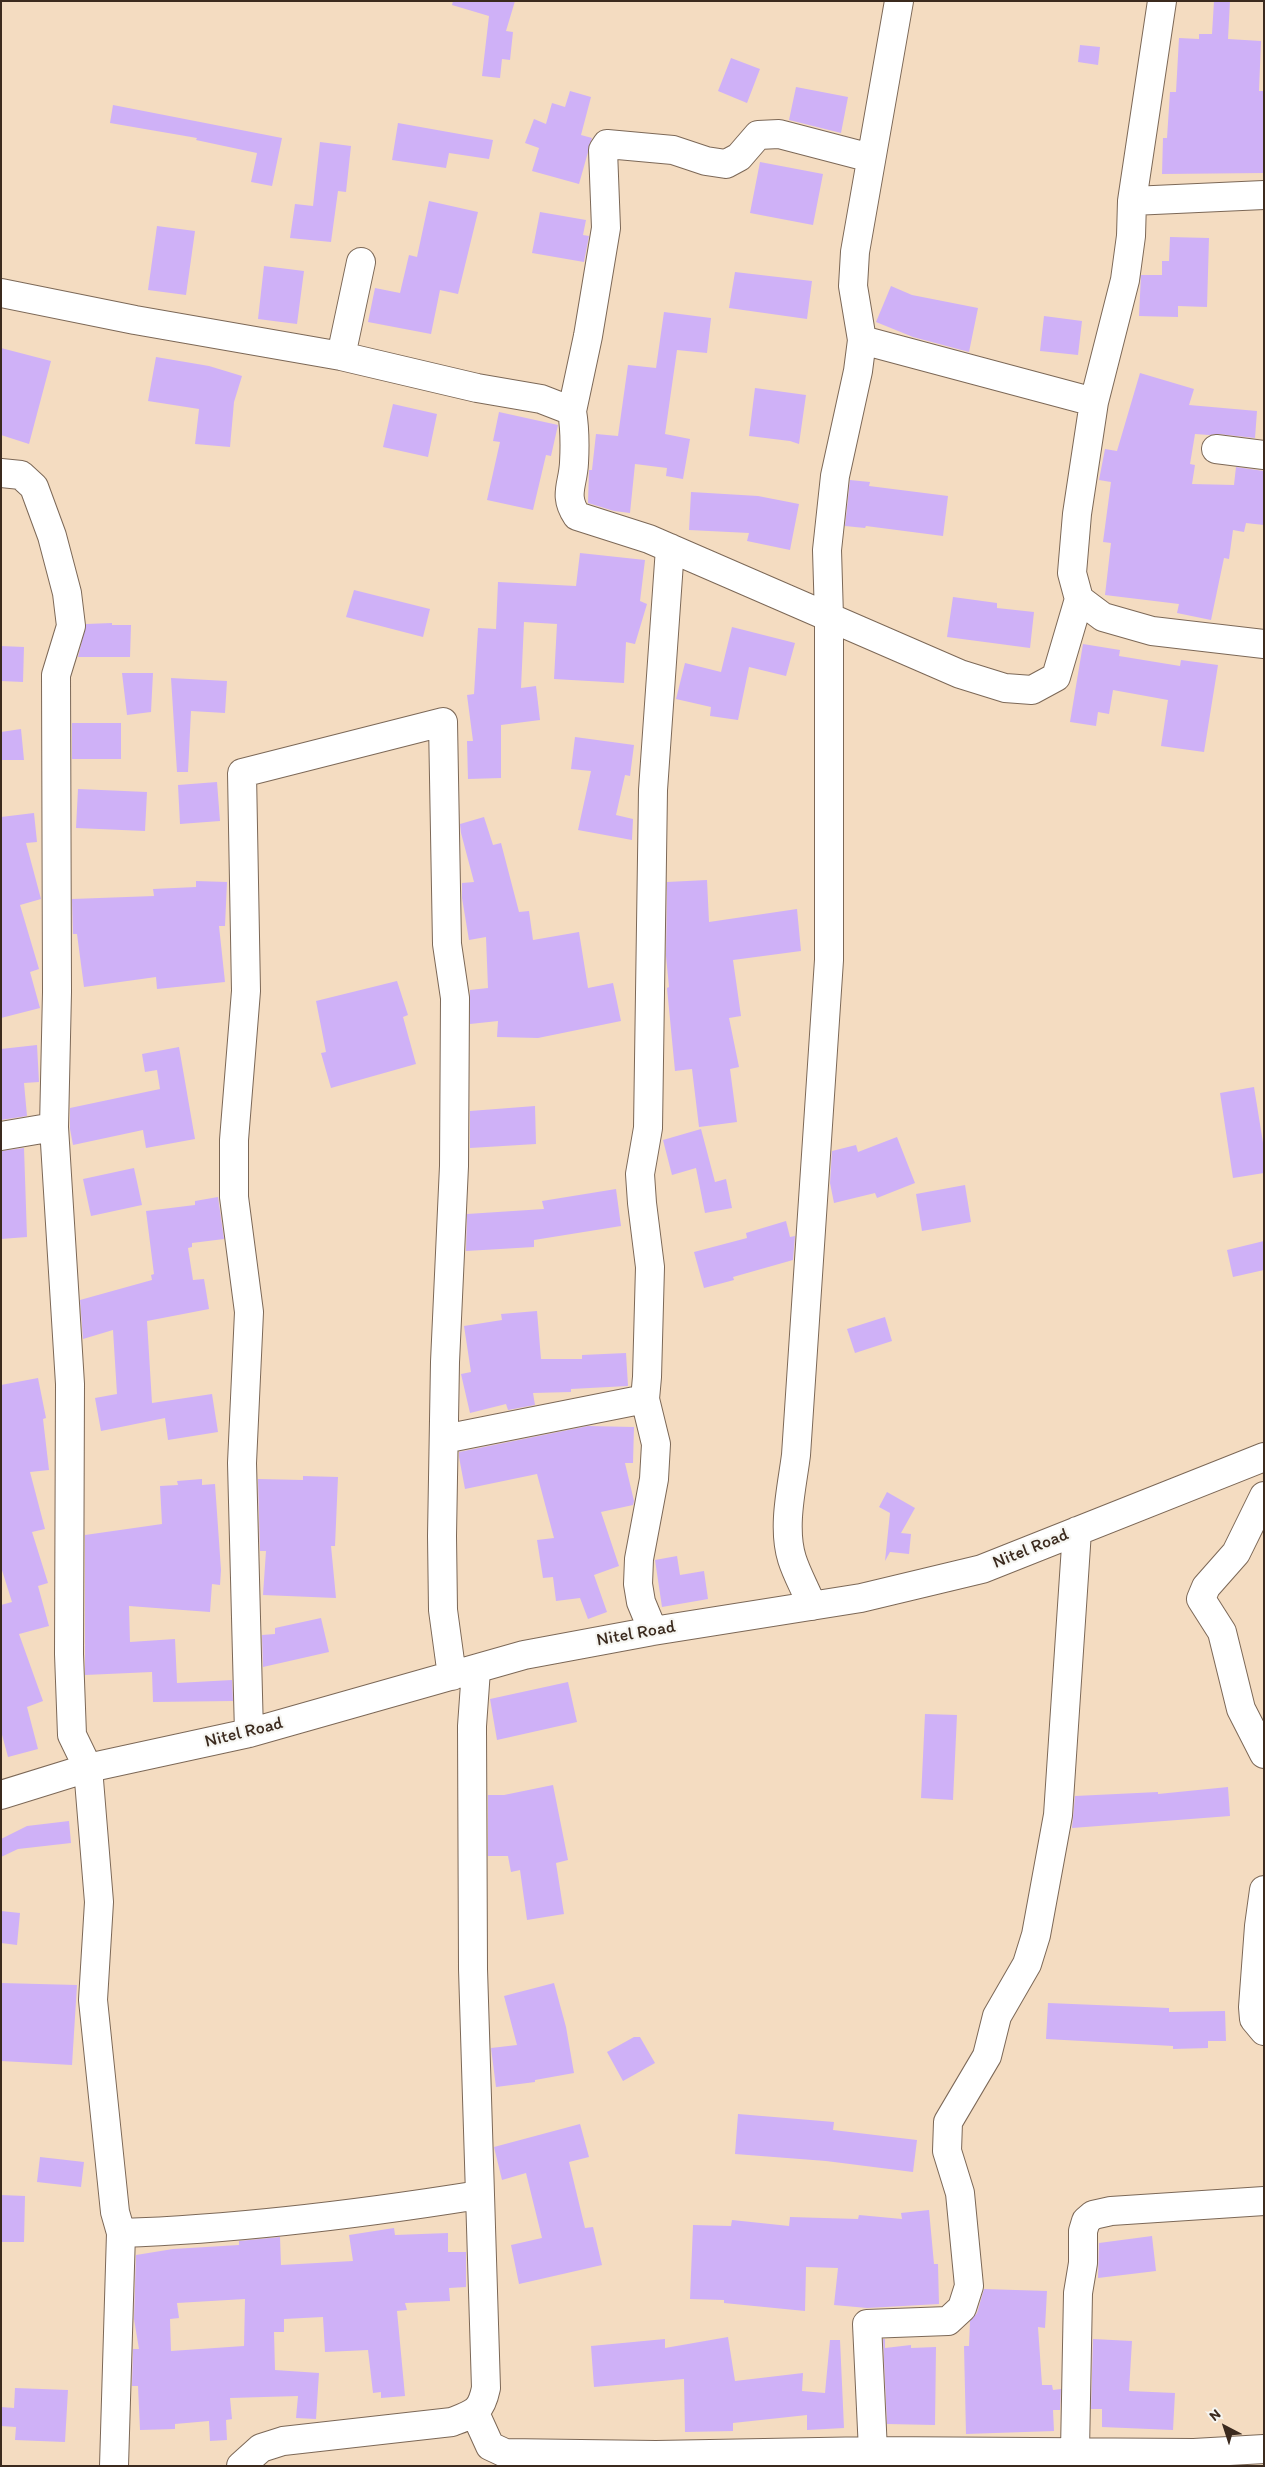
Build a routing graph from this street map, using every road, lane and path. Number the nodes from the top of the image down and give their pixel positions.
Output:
1 (899, 1) edge
2 (1162, 1) edge
3 (871, 158) junction
4 (1264, 195) edge
5 (1132, 201) junction
6 (361, 262) dead end
7 (1, 293) edge
8 (862, 340) junction
9 (340, 356) junction
10 (1094, 402) junction
11 (572, 412) junction
12 (1216, 449) dead end
13 (1264, 455) edge
14 (1, 473) edge
15 (670, 548) junction
16 (1079, 599) junction
17 (829, 617) junction
18 (1264, 644) edge
19 (54, 1127) junction
20 (1, 1136) edge
21 (645, 1399) junction
22 (444, 1439) junction
23 (1264, 1457) edge
24 (1264, 1496) edge
25 (1077, 1531) junction
26 (812, 1606) junction
27 (653, 1631) junction
28 (464, 1673) junction
29 (249, 1733) junction
30 (1264, 1754) edge
31 (88, 1768) junction
32 (1, 1795) edge
33 (1264, 1890) edge
34 (1261, 1926) edge
35 (1264, 2031) edge
36 (479, 2195) junction
37 (1264, 2202) edge
38 (121, 2233) junction
39 (475, 2413) junction
40 (1264, 2449) edge
41 (873, 2450) junction
42 (1075, 2451) junction
43 (114, 2466) edge
44 (241, 2466) edge

1 - 3 street
2 - 5 street
3 - 8 street
3 - 11 street
4 - 5 street
5 - 10 street
6 - 9 street
7 - 9 street
8 - 10 street
8 - 17 street
9 - 11 street
10 - 16 street
11 - 15 street
12 - 13 street
14 - 19 street
15 - 17 street
15 - 21 street
16 - 17 street
16 - 18 street
17 - 26 street
19 - 20 street
19 - 31 street
21 - 22 street
21 - 27 street
22 - 28 street
22 - 29 street
23 - 25 street, Nitel Road
24 - 30 street
25 - 26 street, Nitel Road
25 - 41 street
26 - 27 street, Nitel Road
27 - 28 street, Nitel Road
28 - 29 street, Nitel Road
28 - 36 street
29 - 31 street, Nitel Road
31 - 32 street, Nitel Road
31 - 38 street
33 - 34 street
34 - 35 street
36 - 38 street
36 - 39 street
37 - 42 street
38 - 43 street
39 - 41 street
39 - 44 street
40 - 42 street
41 - 42 street

